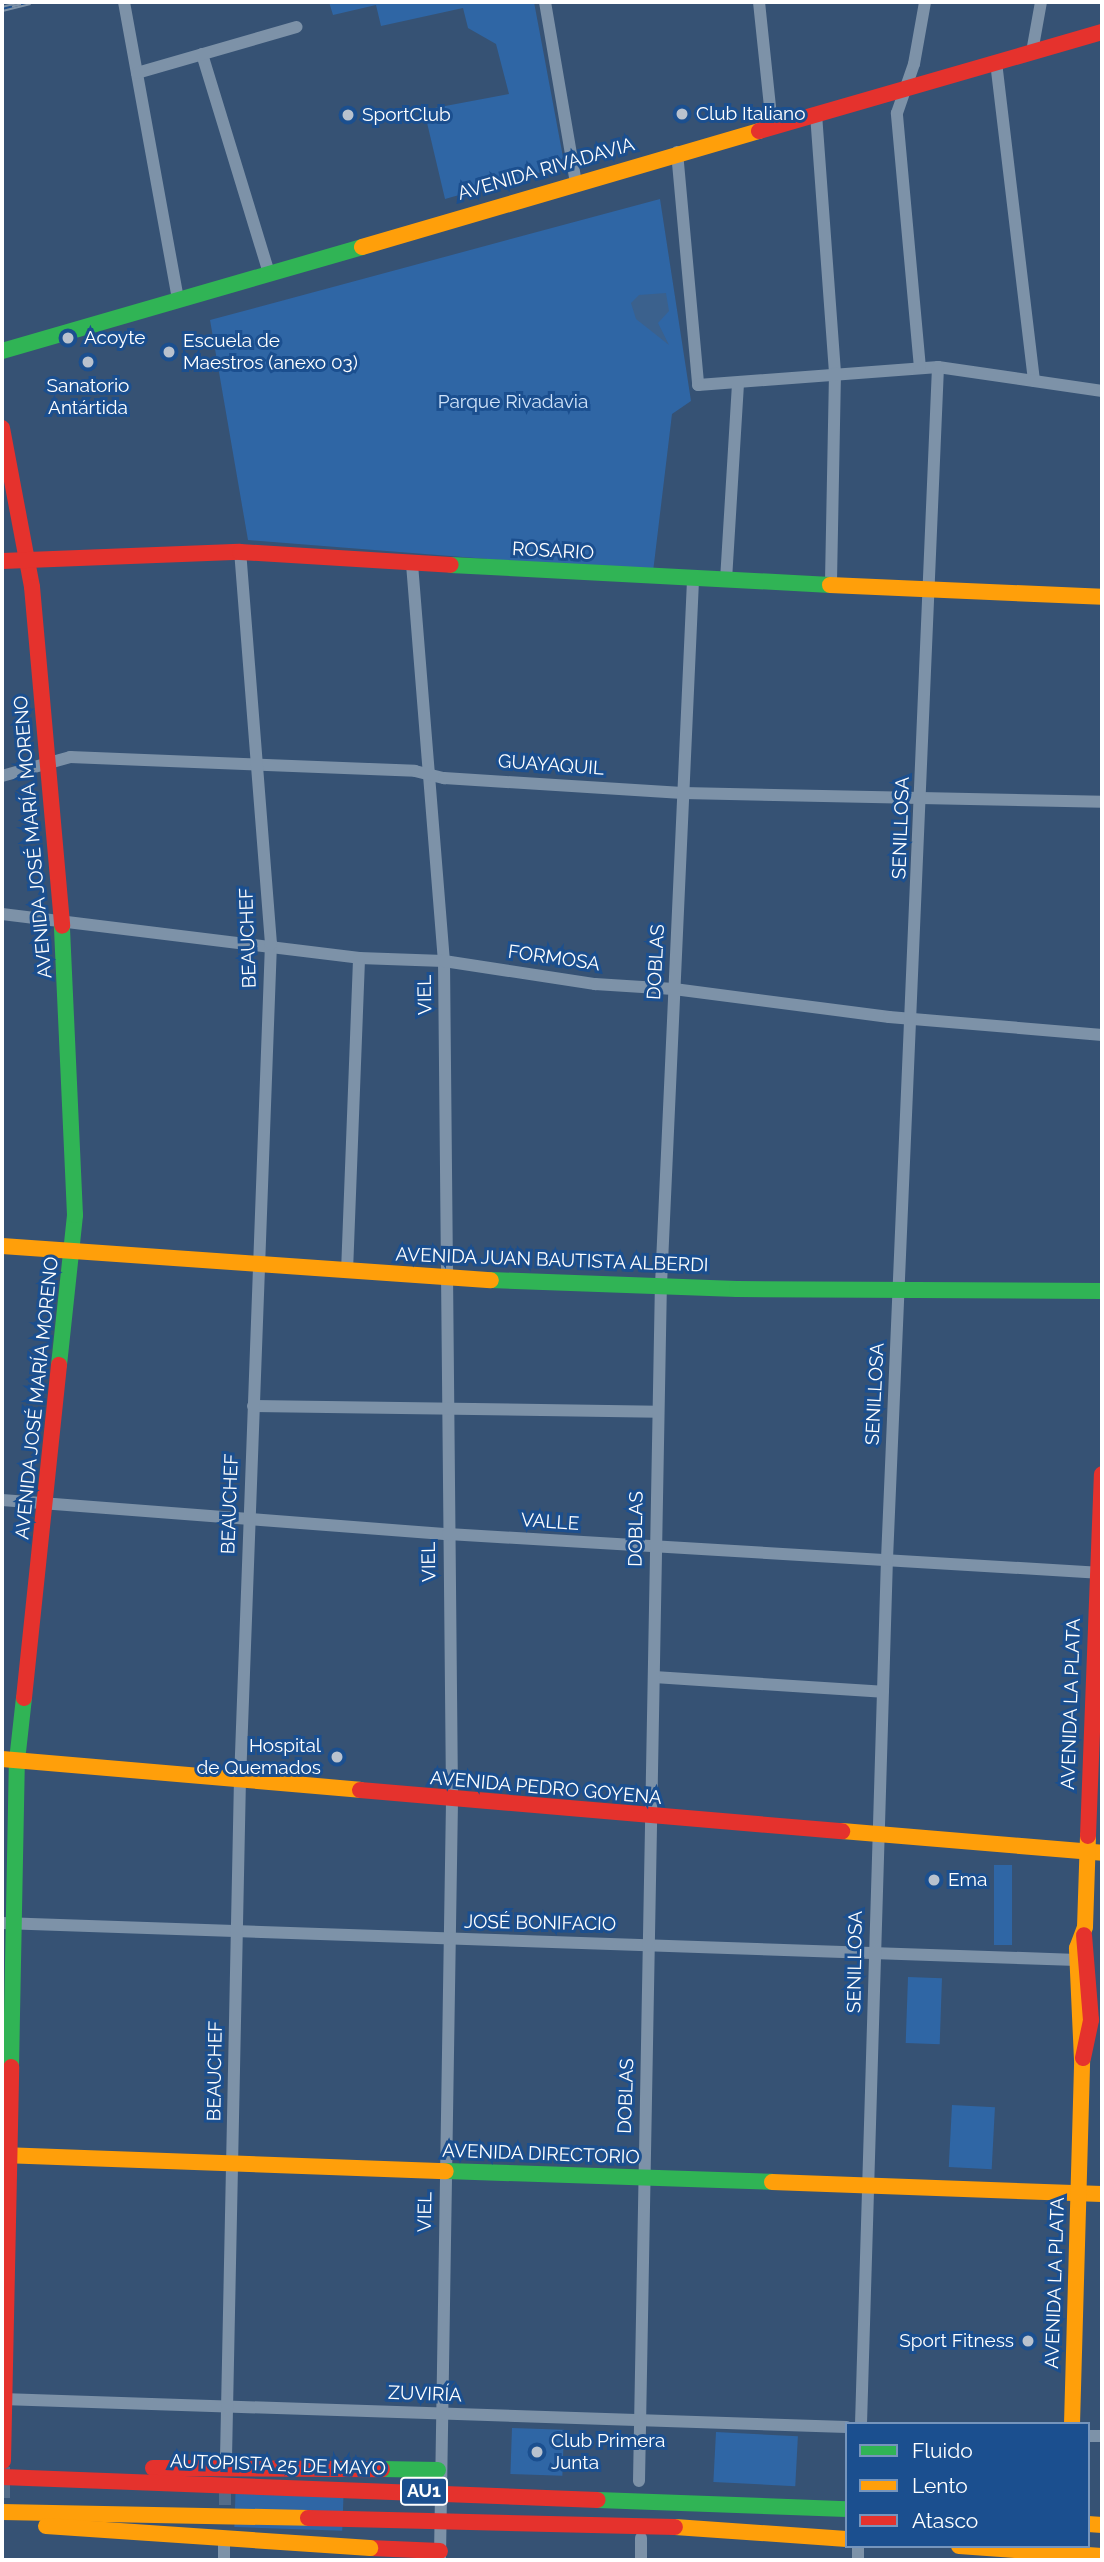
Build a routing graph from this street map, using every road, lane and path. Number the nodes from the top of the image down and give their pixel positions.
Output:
1 (124, 2) edge
2 (545, 2) edge
3 (758, 2) edge
4 (925, 2) edge
5 (1041, 2) edge
6 (296, 27) dead end
7 (1102, 32) edge
8 (1032, 51) junction
9 (202, 54) junction
10 (996, 62) junction
11 (137, 73) junction
12 (903, 90) junction
13 (816, 114) junction
14 (772, 126) junction
15 (677, 152) junction
16 (576, 184) junction
17 (268, 273) junction
18 (178, 299) junction
19 (2, 351) edge
20 (938, 367) junction
21 (920, 368) junction
22 (835, 373) junction
23 (1034, 381) junction
24 (738, 383) junction
25 (1102, 391) edge
26 (2, 428) edge
27 (240, 552) junction
28 (27, 558) junction
29 (2, 561) edge
30 (412, 564) junction
31 (693, 579) junction
32 (726, 580) junction
33 (831, 585) junction
34 (930, 589) junction
35 (1102, 597) edge
36 (48, 762) junction
37 (256, 766) junction
38 (429, 774) junction
39 (2, 776) edge
40 (683, 793) junction
41 (921, 796) junction
42 (1102, 802) edge
43 (2, 914) edge
44 (65, 919) junction
45 (271, 944) junction
46 (359, 958) junction
47 (443, 961) junction
48 (674, 989) junction
49 (914, 1019) junction
50 (1102, 1035) edge
51 (2, 1246) edge
52 (75, 1251) junction
53 (258, 1265) junction
54 (347, 1272) junction
55 (448, 1279) junction
56 (661, 1285) junction
57 (899, 1289) junction
58 (1102, 1291) edge
59 (253, 1406) junction
60 (448, 1410) junction
61 (658, 1412) junction
62 (1102, 1474) edge
63 (2, 1500) edge
64 (45, 1507) junction
65 (248, 1521) junction
66 (448, 1534) junction
67 (655, 1548) junction
68 (887, 1559) junction
69 (1100, 1573) edge
70 (654, 1677) junction
71 (883, 1692) junction
72 (10, 1760) edge
73 (240, 1781) junction
74 (452, 1801) junction
75 (655, 1819) junction
76 (877, 1837) junction
77 (1095, 1852) edge
78 (7, 1923) edge
79 (236, 1931) junction
80 (1084, 1935) junction
81 (450, 1940) junction
82 (652, 1944) junction
83 (874, 1955) junction
84 (1077, 1960) junction
85 (1095, 2016) edge
86 (1082, 2060) junction
87 (5, 2155) edge
88 (233, 2162) junction
89 (445, 2172) junction
90 (642, 2178) junction
91 (870, 2188) junction
92 (1078, 2193) junction
93 (1102, 2194) edge
94 (3, 2399) edge
95 (226, 2407) junction
96 (439, 2414) junction
97 (638, 2419) junction
98 (861, 2422) edge
99 (1072, 2422) edge
100 (845, 2427) edge
101 (226, 2458) dead end
102 (3, 2460) edge
103 (2, 2469) edge
104 (438, 2470) junction
105 (2, 2477) edge
106 (639, 2481) dead end
107 (845, 2509) edge
108 (2, 2512) edge
109 (2, 2521) edge
110 (641, 2538) dead end
111 (845, 2539) edge
112 (225, 2544) dead end
113 (988, 2548) edge
114 (440, 2556) edge
115 (1102, 2556) edge
116 (224, 2560) edge
117 (641, 2560) edge

1 - 11 street
2 - 16 street
3 - 14 street
4 - 12 street
5 - 8 street
6 - 9 street
7 - 8 main road, AVENIDA RIVADAVIA
8 - 10 main road, AVENIDA RIVADAVIA
9 - 11 street
9 - 17 street
10 - 12 main road, AVENIDA RIVADAVIA
10 - 23 street
11 - 18 street
12 - 13 main road, AVENIDA RIVADAVIA
12 - 21 street
13 - 14 main road, AVENIDA RIVADAVIA
13 - 22 street
14 - 15 main road, AVENIDA RIVADAVIA
15 - 16 main road, AVENIDA RIVADAVIA
15 - 24 street
16 - 17 main road, AVENIDA RIVADAVIA
17 - 18 main road, AVENIDA RIVADAVIA
18 - 19 main road, AVENIDA RIVADAVIA
20 - 21 street
20 - 23 street
20 - 34 street, SENILLOSA
21 - 22 street
22 - 24 street
22 - 33 street
23 - 25 street
24 - 32 street
26 - 28 main road, AVENIDA JOSÉ MARÍA MORENO
27 - 28 main road, ROSARIO
27 - 30 main road, ROSARIO
27 - 37 street, BEAUCHEF
28 - 29 main road, ROSARIO
28 - 36 main road, AVENIDA JOSÉ MARÍA MORENO
30 - 31 main road, ROSARIO
30 - 38 street, VIEL
31 - 32 main road, ROSARIO
31 - 40 street, DOBLAS
32 - 33 main road, ROSARIO
33 - 34 main road, ROSARIO
34 - 35 main road, ROSARIO
34 - 41 street, SENILLOSA
36 - 37 street, GUAYAQUIL
36 - 39 street, GUAYAQUIL
36 - 44 main road, AVENIDA JOSÉ MARÍA MORENO
37 - 38 street, GUAYAQUIL
37 - 45 street, BEAUCHEF
38 - 40 street, GUAYAQUIL
38 - 47 street, VIEL
40 - 41 street, GUAYAQUIL
40 - 48 street, DOBLAS
41 - 42 street, GUAYAQUIL
41 - 49 street, SENILLOSA
43 - 44 street, FORMOSA
44 - 45 street, FORMOSA
44 - 52 main road, AVENIDA JOSÉ MARÍA MORENO
45 - 46 street, FORMOSA
45 - 53 street, BEAUCHEF
46 - 47 street, FORMOSA
46 - 54 street
47 - 48 street, FORMOSA
47 - 55 street, VIEL
48 - 49 street, FORMOSA
48 - 56 street, DOBLAS
49 - 50 street, FORMOSA
49 - 57 street, SENILLOSA
51 - 52 main road, AVENIDA JUAN BAUTISTA ALBERDI
52 - 53 main road, AVENIDA JUAN BAUTISTA ALBERDI
52 - 64 main road, AVENIDA JOSÉ MARÍA MORENO
53 - 54 main road, AVENIDA JUAN BAUTISTA ALBERDI
53 - 59 street, BEAUCHEF
54 - 55 main road, AVENIDA JUAN BAUTISTA ALBERDI
55 - 56 main road, AVENIDA JUAN BAUTISTA ALBERDI
55 - 60 street, VIEL
56 - 57 main road, AVENIDA JUAN BAUTISTA ALBERDI
56 - 61 street, DOBLAS
57 - 58 main road, AVENIDA JUAN BAUTISTA ALBERDI
57 - 68 street, SENILLOSA
59 - 60 street
59 - 65 street, BEAUCHEF
60 - 61 street
60 - 66 street, VIEL
61 - 67 street, DOBLAS
62 - 69 main road, AVENIDA LA PLATA
63 - 64 street, VALLE
64 - 65 street, VALLE
64 - 72 main road, AVENIDA JOSÉ MARÍA MORENO
65 - 66 street, VALLE
65 - 73 street, BEAUCHEF
66 - 67 street, VALLE
66 - 74 street, VIEL
67 - 68 street, VALLE
67 - 70 street, DOBLAS
68 - 69 street, VALLE
68 - 71 street, SENILLOSA
69 - 77 main road, AVENIDA LA PLATA
70 - 71 street
70 - 75 street, DOBLAS
71 - 76 street, SENILLOSA
72 - 73 main road, AVENIDA PEDRO GOYENA
72 - 78 main road, AVENIDA JOSÉ MARÍA MORENO
73 - 74 main road, AVENIDA PEDRO GOYENA
73 - 79 street, BEAUCHEF
74 - 75 main road, AVENIDA PEDRO GOYENA
74 - 81 street, VIEL
75 - 76 main road, AVENIDA PEDRO GOYENA
75 - 82 street, DOBLAS
76 - 77 main road, AVENIDA PEDRO GOYENA
76 - 83 street, SENILLOSA
77 - 80 main road, AVENIDA LA PLATA
78 - 79 street, JOSÉ BONIFACIO
78 - 87 main road, AVENIDA JOSÉ MARÍA MORENO
79 - 81 street, JOSÉ BONIFACIO
79 - 88 street, BEAUCHEF
80 - 84 main road, AVENIDA LA PLATA
80 - 85 main road, AVENIDA LA PLATA
81 - 82 street, JOSÉ BONIFACIO
81 - 89 street, VIEL
82 - 83 street, JOSÉ BONIFACIO
82 - 90 street, DOBLAS
83 - 84 street, JOSÉ BONIFACIO
83 - 91 street, SENILLOSA
84 - 85 main road
84 - 86 main road, AVENIDA LA PLATA
85 - 86 main road, AVENIDA LA PLATA
86 - 92 main road, AVENIDA LA PLATA
87 - 88 main road, AVENIDA DIRECTORIO
87 - 94 main road, AVENIDA JOSÉ MARÍA MORENO
88 - 89 main road, AVENIDA DIRECTORIO
88 - 95 street, BEAUCHEF
89 - 90 main road, AVENIDA DIRECTORIO
89 - 96 street, VIEL
90 - 91 main road, AVENIDA DIRECTORIO
90 - 97 street, DOBLAS
91 - 92 main road, AVENIDA DIRECTORIO
91 - 98 street, SENILLOSA
92 - 93 main road, AVENIDA DIRECTORIO
92 - 99 main road, AVENIDA LA PLATA
94 - 95 street, ZUVIRÍA
94 - 102 main road, AVENIDA JOSÉ MARÍA MORENO
95 - 96 street, ZUVIRÍA
95 - 101 street, BEAUCHEF
96 - 97 street, ZUVIRÍA
96 - 104 street, VIEL
97 - 100 street, ZUVIRÍA
97 - 106 street, DOBLAS
103 - 104 main road, bridge
104 - 114 street, VIEL
105 - 107 main road, AUTOPISTA 25 DE MAYO / AU1, bridge
108 - 111 main road, AU1, bridge
109 - 114 main road, bridge
110 - 117 street
112 - 116 street
113 - 115 main road, bridge

